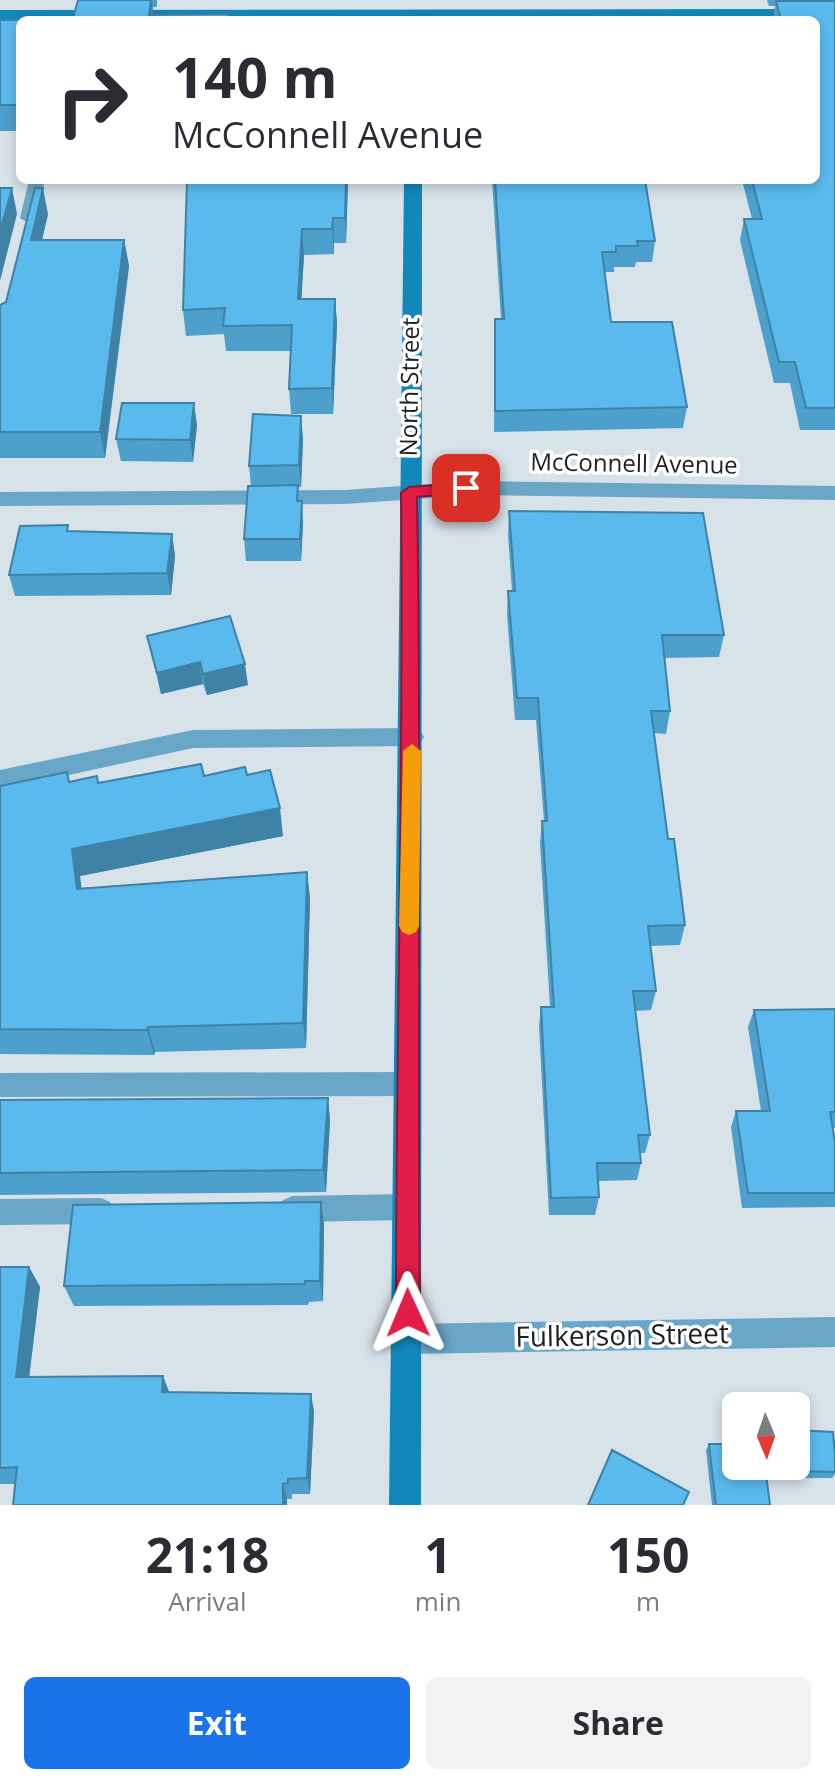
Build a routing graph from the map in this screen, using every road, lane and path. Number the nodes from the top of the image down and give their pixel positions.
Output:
1 (415, 12) edge
2 (835, 14) edge
3 (0, 15) edge
4 (38, 16) edge
5 (144, 16) edge
6 (36, 184) edge
7 (413, 184) edge
8 (25, 229) edge
9 (409, 493) junction
10 (835, 493) edge
11 (0, 499) edge
12 (412, 737) junction
13 (0, 780) edge
14 (407, 1084) junction
15 (0, 1085) edge
16 (407, 1207) junction
17 (263, 1210) edge
18 (124, 1211) edge
19 (0, 1212) edge
20 (835, 1332) edge
21 (408, 1339) junction
22 (405, 1505) edge

1 - 2 main road
1 - 5 main road
3 - 4 main road
6 - 8 lane
7 - 9 main road, North Street
9 - 10 street, McConnell Avenue
9 - 11 street, McConnell Avenue
9 - 12 main road, North Street
12 - 13 street
12 - 14 main road, North Street
14 - 15 lane
14 - 16 main road, North Street
16 - 17 lane
16 - 21 main road, North Street
18 - 19 lane
20 - 21 street, Fulkerson Street
21 - 22 main road, North Street

